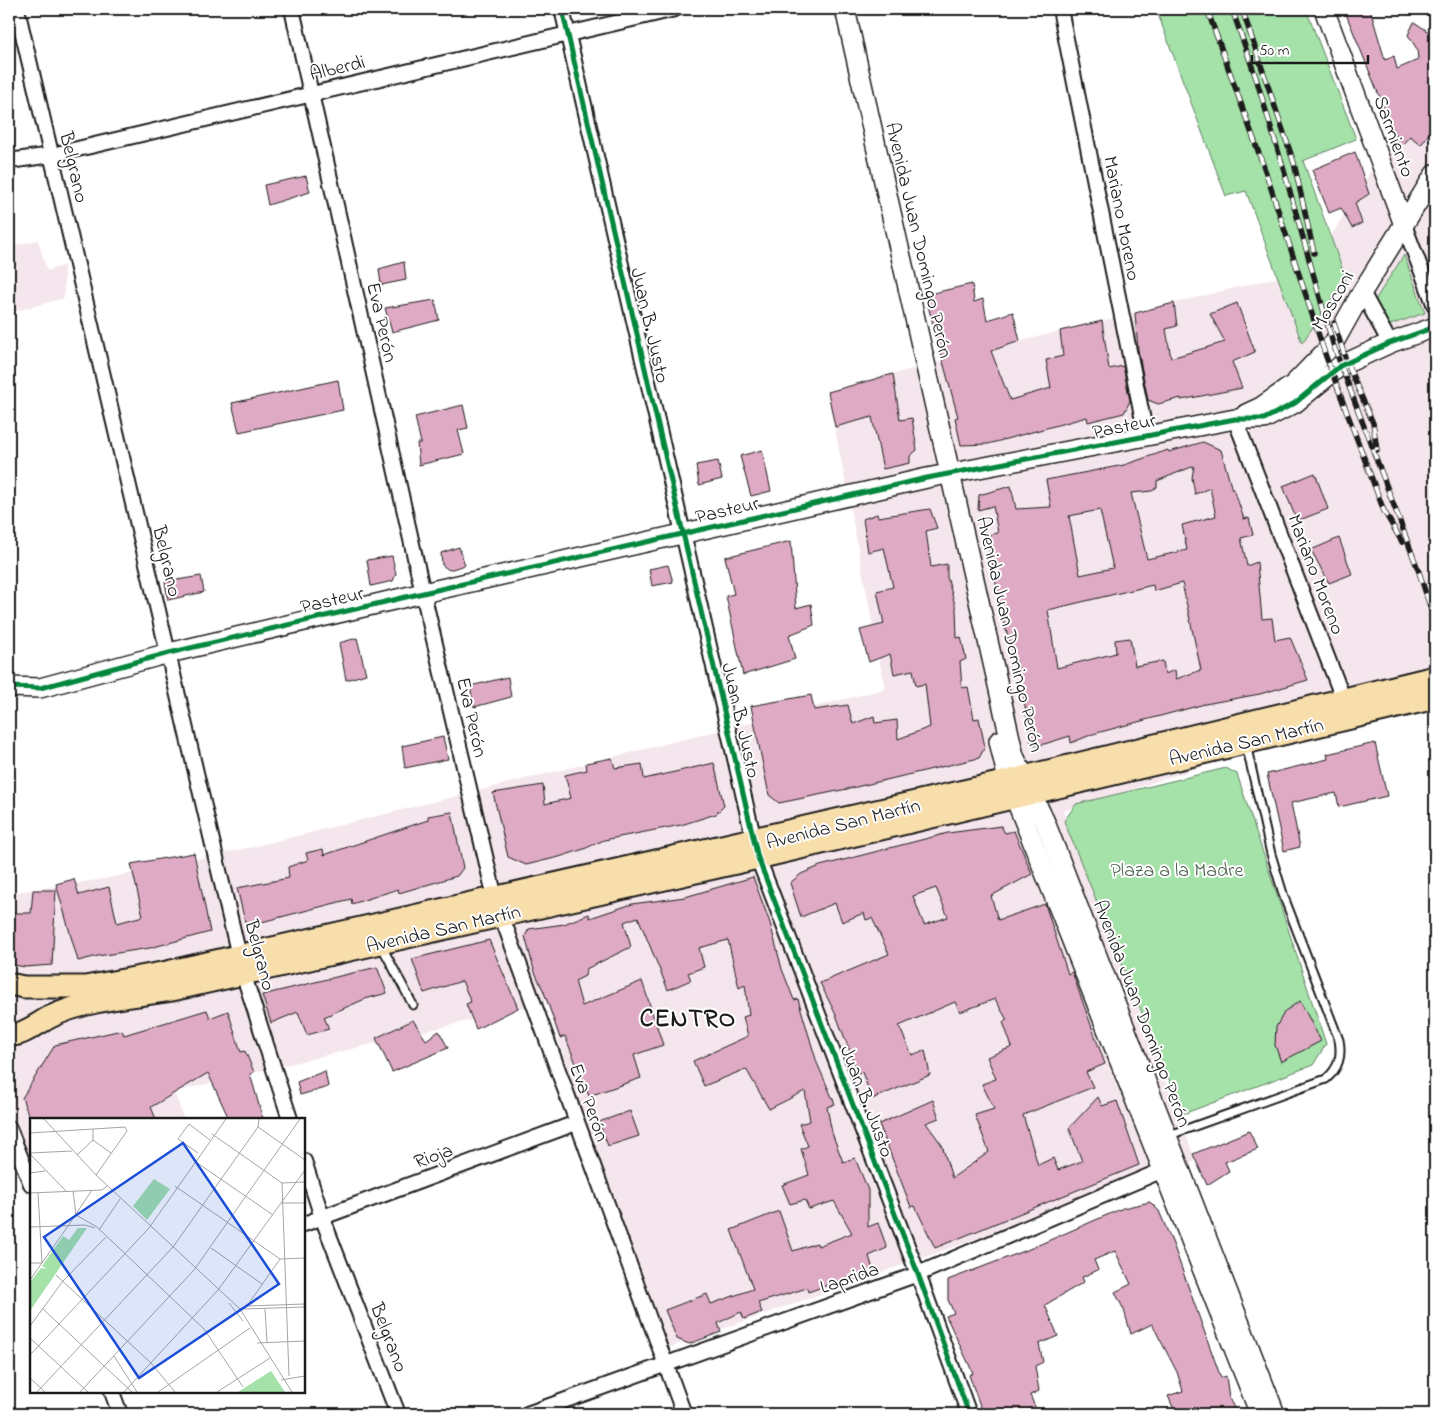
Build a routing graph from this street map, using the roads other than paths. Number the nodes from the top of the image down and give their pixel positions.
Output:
1 (17, 9) edge
2 (292, 9) edge
3 (562, 9) edge
4 (675, 9) edge
5 (832, 9) edge
6 (845, 9) edge
7 (1060, 9) edge
8 (1324, 9) edge
9 (567, 34) junction
10 (311, 93) junction
11 (52, 155) junction
12 (9, 161) edge
13 (1435, 174) edge
14 (1404, 224) junction
15 (1362, 292) junction
16 (1435, 306) edge
17 (1435, 327) edge
18 (1390, 343) junction
19 (1235, 419) junction
20 (1146, 435) junction
21 (944, 475) junction
22 (684, 535) junction
23 (423, 593) junction
24 (169, 654) junction
25 (1435, 677) edge
26 (9, 687) edge
27 (1435, 698) edge
28 (1347, 708) junction
29 (1245, 741) junction
30 (1020, 786) junction
31 (756, 849) junction
32 (498, 906) junction
33 (380, 942) junction
34 (241, 964) junction
35 (16, 986) edge
36 (413, 1006) dead end
37 (31, 1026) junction
38 (9, 1036) edge
39 (290, 1118) edge
40 (576, 1123) junction
41 (9, 1128) edge
42 (1167, 1136) junction
43 (305, 1164) edge
44 (1171, 1166) junction
45 (30, 1181) edge
46 (322, 1217) junction
47 (305, 1224) edge
48 (918, 1274) junction
49 (664, 1364) junction
50 (112, 1393) edge
51 (120, 1414) edge
52 (398, 1414) edge
53 (527, 1414) edge
54 (684, 1414) edge
55 (969, 1414) edge
56 (1270, 1414) edge

1 - 11 street, Belgrano
2 - 10 street, Eva Perón
3 - 9 street, Juan B. Justo
4 - 9 street, Alberdi
5 - 21 main road, Avenida Juan Domingo Perón
6 - 21 main road, Avenida Juan Domingo Perón
7 - 20 street, Mariano Moreno
8 - 14 main road, Sarmiento
9 - 10 street, Alberdi
9 - 22 street, Juan B. Justo
10 - 11 street, Alberdi
10 - 23 street, Eva Perón
11 - 12 street, Alberdi
11 - 24 street, Belgrano
13 - 14 main road, Mosconi
14 - 15 main road, Mosconi
14 - 16 street, Sarmiento
15 - 18 street
15 - 19 main road, Mosconi
17 - 18 main road, Pasteur
18 - 19 main road, Pasteur
19 - 20 main road, Pasteur
19 - 28 street, Mariano Moreno
20 - 21 main road, Pasteur
21 - 22 main road, Pasteur
21 - 30 main road, Avenida Juan Domingo Perón
22 - 23 main road, Pasteur
22 - 31 street, Juan B. Justo
23 - 24 main road, Pasteur
23 - 32 street, Eva Perón
24 - 26 main road, Pasteur
24 - 34 street, Belgrano
25 - 28 main road, Avenida San Martín
27 - 28 main road, Avenida San Martín
28 - 29 main road, Avenida San Martín
28 - 30 main road, Avenida San Martín
29 - 30 main road, Avenida San Martín
29 - 42 lane
30 - 31 main road, Avenida San Martín
30 - 42 main road, Avenida Juan Domingo Perón
30 - 44 main road, Avenida Juan Domingo Perón
31 - 32 main road, Avenida San Martín
31 - 48 street, Juan B. Justo
32 - 33 main road, Avenida San Martín
32 - 34 main road, Avenida San Martín
32 - 40 street, Eva Perón
33 - 34 main road, Avenida San Martín
33 - 36 lane
34 - 35 main road, Avenida San Martín
34 - 37 main road, Avenida San Martín
34 - 39 street, Belgrano
35 - 37 main road
37 - 38 main road, Avenida San Martín
40 - 46 street, Rioja
40 - 49 street, Eva Perón
41 - 45 street
42 - 44 main road, Avenida Juan Domingo Perón
43 - 46 street, Belgrano
44 - 48 street, Laprida
44 - 56 main road, Avenida Juan Domingo Perón
46 - 47 street, Rioja
46 - 52 street, Belgrano
48 - 49 street, Laprida
48 - 55 street, Juan B. Justo
49 - 53 street, Laprida
49 - 54 street, Eva Perón
50 - 51 street

